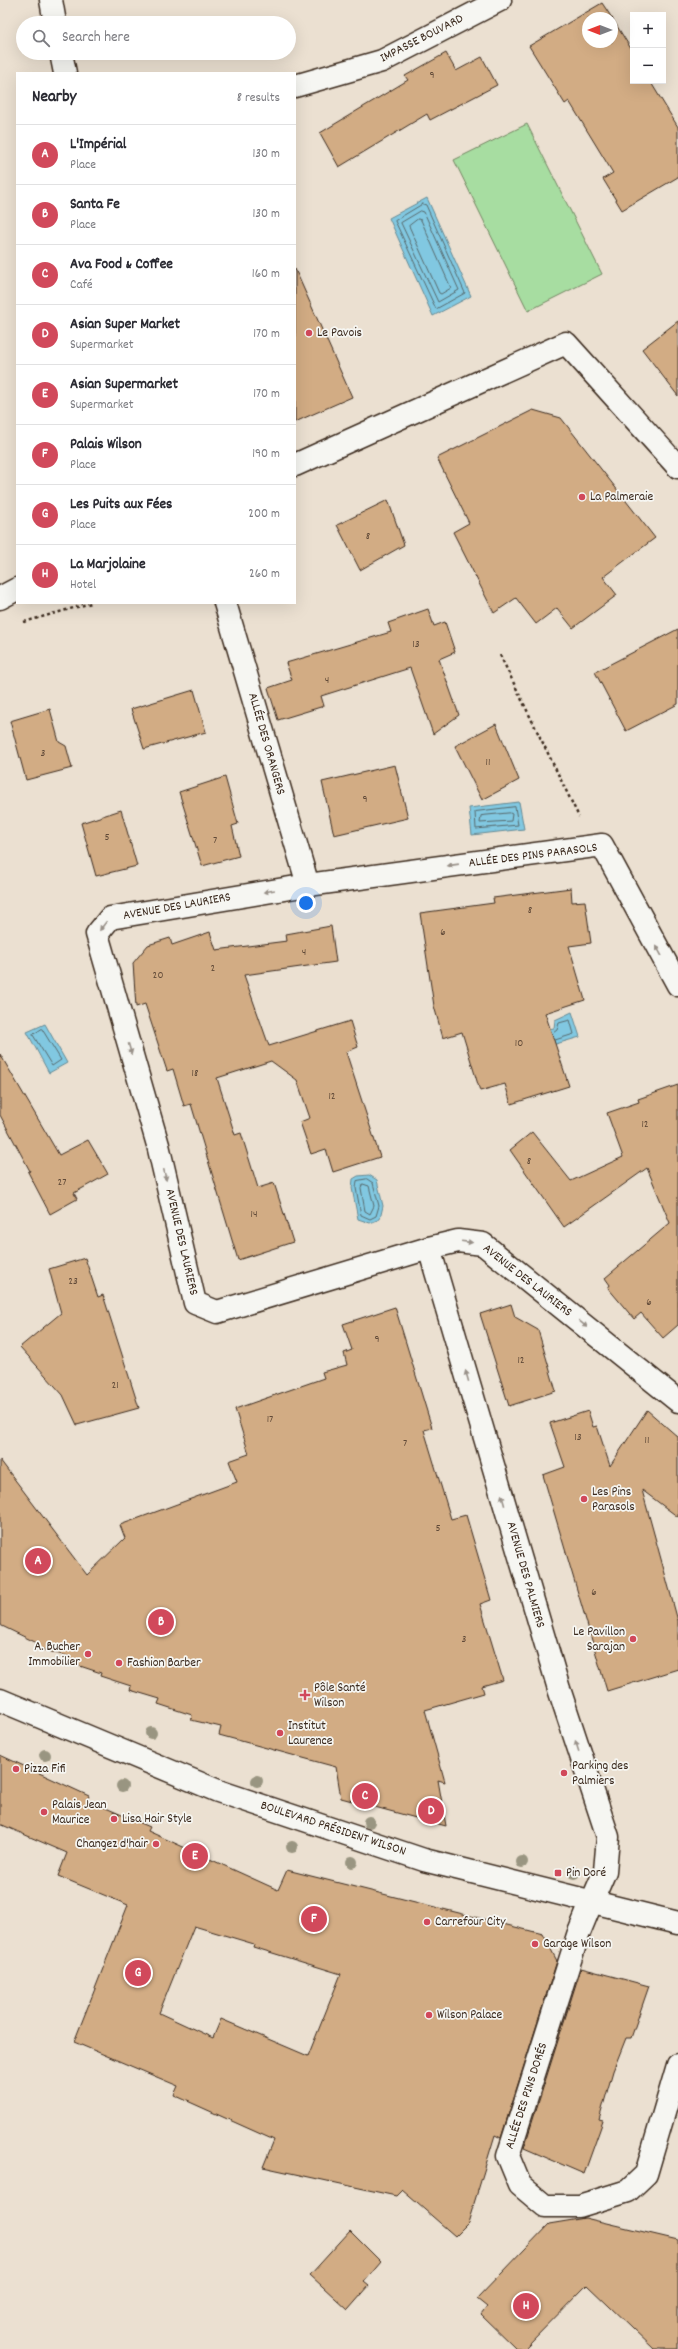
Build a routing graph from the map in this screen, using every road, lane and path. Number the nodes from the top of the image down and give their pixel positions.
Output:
1 (51, 0) edge
2 (500, 0) edge
3 (54, 16) edge
4 (62, 60) edge
5 (65, 72) edge
6 (296, 86) edge
7 (296, 465) edge
8 (678, 467) edge
9 (16, 590) edge
10 (0, 598) edge
11 (87, 604) edge
12 (225, 604) edge
13 (23, 622) dead end
14 (500, 655) dead end
15 (594, 846) junction
16 (308, 885) junction
17 (678, 985) edge
18 (429, 1248) junction
19 (678, 1401) edge
20 (0, 1700) edge
21 (592, 1901) junction
22 (678, 1923) edge
23 (678, 2065) edge

1 - 3 street
2 - 6 street, IMPASSE BOUVARD
4 - 5 street
7 - 8 street
9 - 10 street
11 - 13 path
12 - 16 street, ALLÉE DES ORANGERS
14 - 15 path
15 -> 16 street, ALLÉE DES PINS PARASOLS
17 -> 15 street, ALLÉE DES PINS PARASOLS
16 -> 18 street, AVENUE DES LAURIERS
18 -> 19 street, AVENUE DES LAURIERS
21 -> 18 street, AVENUE DES PALMIERS
20 - 21 street, BOULEVARD PRÉSIDENT WILSON
21 - 22 street, BOULEVARD PRÉSIDENT WILSON
21 - 23 street, ALLÉE DES PINS DORÉS

